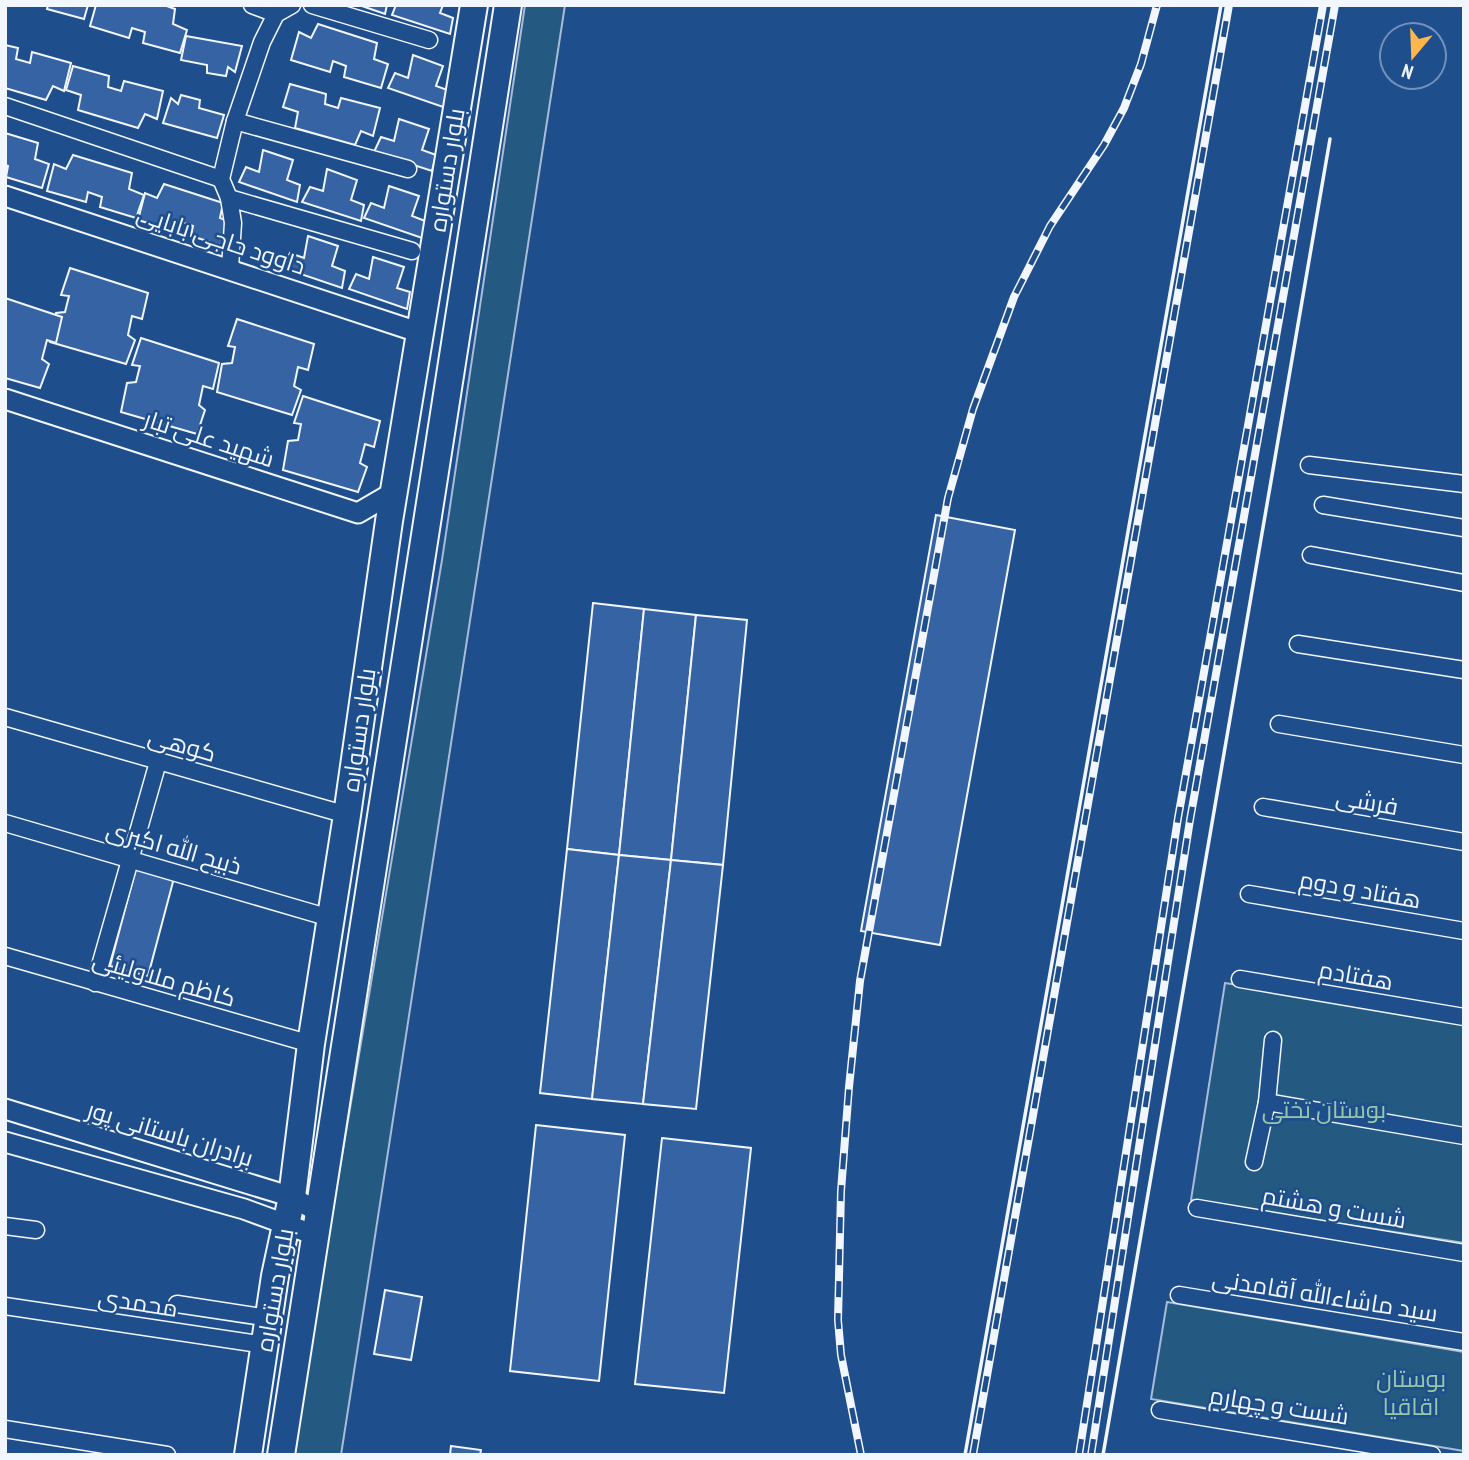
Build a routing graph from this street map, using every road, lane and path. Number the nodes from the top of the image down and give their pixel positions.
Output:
1 (251, 5) edge
2 (292, 5) edge
3 (313, 5) edge
4 (474, 5) edge
5 (508, 5) edge
6 (276, 14) junction
7 (429, 40) dead end
8 (5, 106) edge
9 (235, 121) junction
10 (408, 169) dead end
11 (221, 179) junction
12 (5, 195) edge
13 (229, 198) junction
14 (412, 251) dead end
15 (230, 268) junction
16 (421, 333) junction
17 (5, 399) edge
18 (1309, 465) dead end
19 (1464, 484) edge
20 (394, 492) junction
21 (1323, 505) dead end
22 (1464, 528) edge
23 (1311, 555) dead end
24 (1464, 583) edge
25 (1298, 644) dead end
26 (1464, 670) edge
27 (5, 717) edge
28 (1279, 723) dead end
29 (1464, 755) edge
30 (158, 762) junction
31 (1263, 807) dead end
32 (347, 815) junction
33 (5, 822) edge
34 (1464, 842) edge
35 (130, 858) junction
36 (1249, 894) dead end
37 (330, 918) junction
38 (1464, 931) edge
39 (5, 956) edge
40 (1240, 979) dead end
41 (95, 983) junction
42 (1464, 1017) edge
43 (1273, 1040) dead end
44 (311, 1044) junction
45 (1267, 1102) junction
46 (5, 1109) edge
47 (1464, 1136) edge
48 (5, 1142) edge
49 (1254, 1162) dead end
50 (292, 1197) junction
51 (1197, 1208) dead end
52 (316, 1224) junction
53 (286, 1225) junction
54 (5, 1226) edge
55 (36, 1230) dead end
56 (1464, 1253) edge
57 (1179, 1295) dead end
58 (177, 1304) dead end
59 (5, 1306) edge
60 (269, 1318) junction
61 (1464, 1342) edge
62 (265, 1345) junction
63 (1160, 1410) dead end
64 (5, 1429) edge
65 (167, 1455) edge
66 (248, 1455) edge
67 (281, 1455) edge
68 (1432, 1455) edge

1 - 6 street
2 - 6 street
3 - 7 street
4 - 16 main road, بلوار دستواره
5 - 52 main road, بلوار دستواره
6 - 9 street
8 - 11 street
9 - 10 street
9 - 11 street
11 - 13 street
12 - 15 street, داوود حاجی بابایی
13 - 14 street
13 - 15 street
15 - 16 street, داوود حاجی بابایی
16 - 20 main road, بلوار دستواره
17 - 20 street, شهید علی تبار
18 - 19 street
20 - 32 main road, بلوار دستواره
21 - 22 street
23 - 24 street
25 - 26 street
27 - 30 street, کوهی
28 - 29 street
30 - 32 street, کوهی
30 - 35 street
31 - 34 street, فرشی
32 - 37 main road, بلوار دستواره
33 - 35 street, ذبیح الله اکبری
35 - 37 street, ذبیح الله اکبری
35 - 41 street
36 - 38 street, هفتاد و دوم
37 - 44 main road, بلوار دستواره
39 - 41 street, کاظم ملاولیئی
40 - 42 street, هفتادم
41 - 44 street, کاظم ملاولیئی
43 - 45 street
44 - 50 main road, بلوار دستواره
45 - 47 street
45 - 49 street
46 - 50 street, برادران باستانی پور
48 - 53 street, برادران باستانی پور
50 - 52 street, برادران باستانی پور
50 - 53 main road, بلوار دستواره
51 - 56 street, شست و هشتم
52 - 53 street, برادران باستانی پور
52 - 67 main road, بلوار دستواره
53 - 60 main road, بلوار دستواره
54 - 55 street
57 - 61 street, سید ماشاءالله آقامدنی
58 - 60 street
59 - 62 street, محمدی
60 - 62 main road, بلوار دستواره
62 - 66 main road, بلوار دستواره
63 - 68 street, شست و چهارم
64 - 65 street

